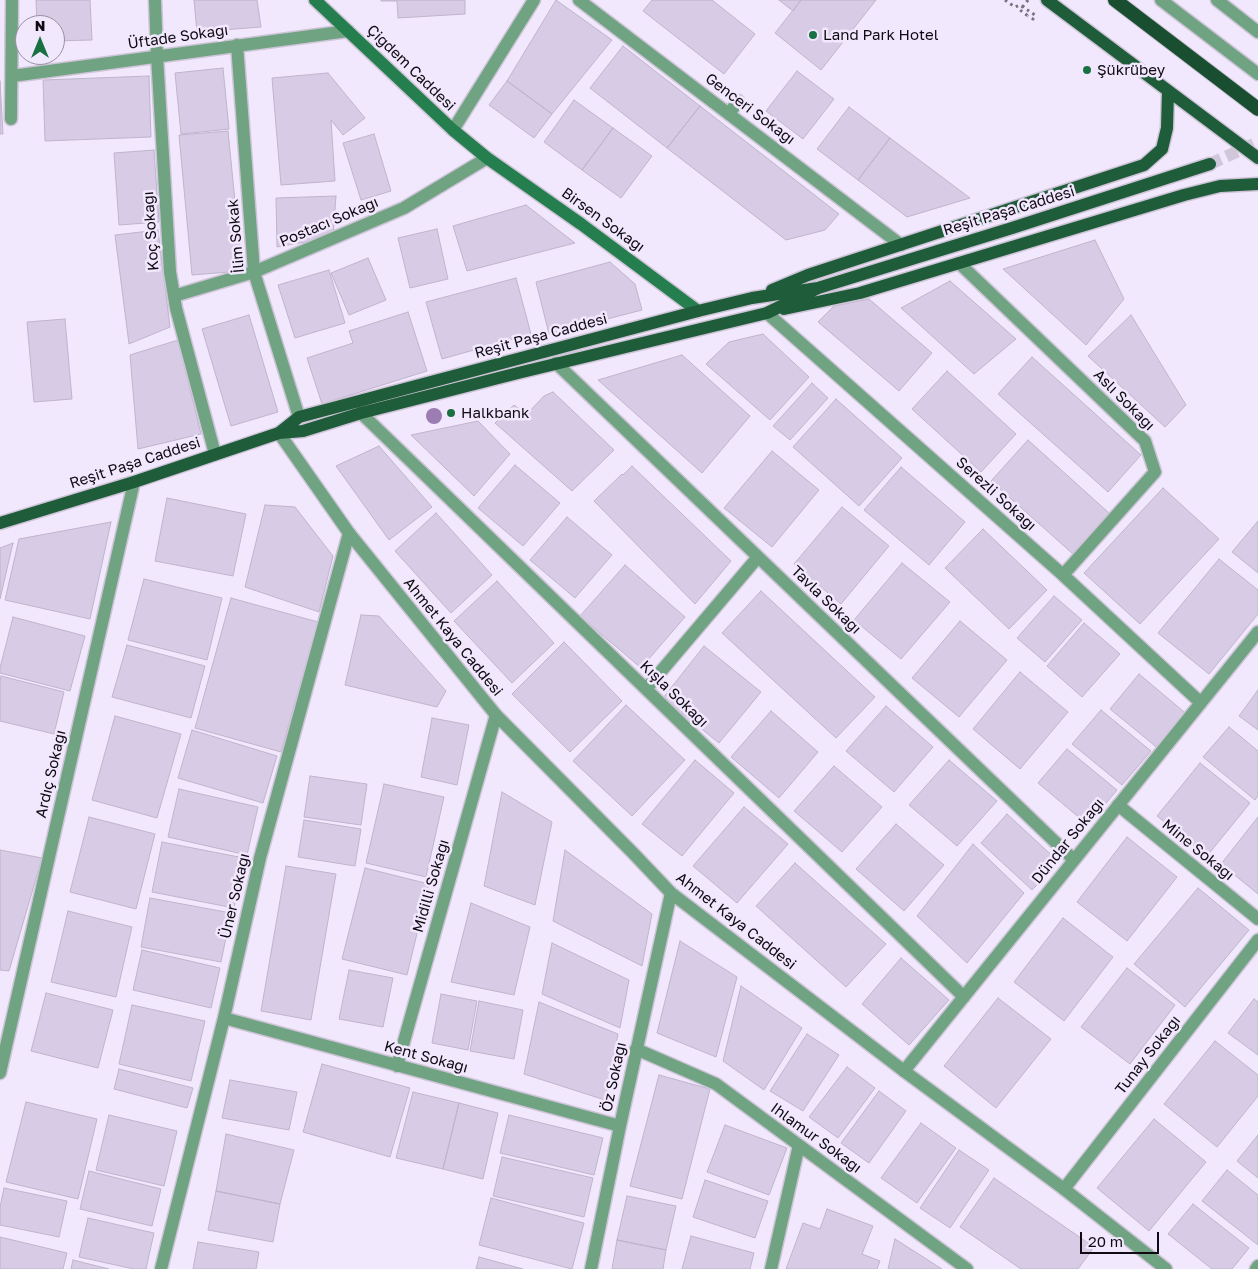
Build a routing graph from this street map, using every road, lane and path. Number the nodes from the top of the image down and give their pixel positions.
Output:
1 (12, 0) edge
2 (155, 0) edge
3 (315, 0) edge
4 (534, 0) edge
5 (579, 0) edge
6 (1005, 0) edge
7 (1047, 0) edge
8 (1115, 0) edge
9 (1161, 0) edge
10 (1217, 0) edge
11 (1026, 1) edge
12 (348, 31) junction
13 (1258, 32) edge
14 (237, 45) junction
15 (157, 56) junction
16 (1258, 74) edge
17 (12, 76) junction
18 (1168, 91) junction
19 (738, 102) dead end
20 (1258, 109) edge
21 (729, 114) junction
22 (12, 119) dead end
23 (452, 130) junction
24 (487, 158) junction
25 (1258, 158) edge
26 (1210, 164) tunnel mouth
27 (1258, 184) edge
28 (902, 245) junction
29 (959, 263) junction
30 (254, 272) junction
31 (818, 288) junction
32 (174, 296) junction
33 (757, 297) junction
34 (698, 311) junction
35 (767, 313) junction
36 (556, 363) junction
37 (361, 413) junction
38 (299, 417) junction
39 (279, 433) junction
40 (215, 454) junction
41 (134, 482) junction
42 (0, 523) edge
43 (349, 533) junction
44 (758, 557) junction
45 (1063, 575) junction
46 (1258, 632) edge
47 (646, 689) junction
48 (1201, 703) junction
49 (496, 715) junction
50 (1118, 805) junction
51 (1074, 860) junction
52 (671, 893) junction
53 (1258, 919) edge
54 (1258, 940) edge
55 (964, 998) junction
56 (224, 1018) junction
57 (636, 1049) junction
58 (398, 1066) junction
59 (904, 1072) junction
60 (0, 1073) edge
61 (620, 1126) junction
62 (799, 1145) junction
63 (1064, 1189) junction
64 (161, 1269) edge
65 (591, 1269) edge
66 (771, 1269) edge
67 (967, 1269) edge
68 (1166, 1269) edge

1 - 17 street
2 - 15 street, Koç Sokağı
3 - 12 main road, Çiğdem Caddesi
4 - 23 street
5 - 21 street, Genceri Sokağı
6 - 11 path, bridge
7 - 18 main road
8 - 20 highway
9 - 16 street
10 - 13 street
12 - 14 street, Üftade Sokağı
12 - 23 main road, Çiğdem Caddesi
14 - 15 street, Üftade Sokağı
14 - 30 street, İlim Sokak
15 - 17 street, Üftade Sokağı
15 - 32 street, Koç Sokağı
17 - 22 street
18 - 25 main road
18 - 28 main road
19 - 21 street
21 - 28 street, Genceri Sokağı
23 - 24 main road, Çiğdem Caddesi
24 - 30 street, Postacı Sokağı
24 - 34 main road, Birsen Sokağı
26 - 31 main road, Reşit Paşa Caddesi
27 - 29 main road
28 - 33 main road
29 - 35 main road
29 - 45 street, Aslı Sokağı
30 - 32 street, Postacı Sokağı
30 - 38 street, İlim Sokak
31 - 33 main road, Reşit Paşa Caddesi
31 - 35 main road, Reşit Paşa Caddesi
32 - 40 street, Koç Sokağı
33 - 34 main road, Reşit Paşa Caddesi
34 - 38 main road, Reşit Paşa Caddesi
35 - 36 main road, Reşit Paşa Caddesi
35 - 45 street, Serezli Sokağı
36 - 37 main road, Reşit Paşa Caddesi
36 - 44 street, Tavla Sokağı
37 - 39 main road, Reşit Paşa Caddesi
37 - 47 street, Kışla Sokağı
38 - 39 main road, Reşit Paşa Caddesi
39 - 40 main road, Reşit Paşa Caddesi
39 - 43 street, Ahmet Kaya Caddesi
40 - 41 main road, Reşit Paşa Caddesi
41 - 42 main road, Reşit Paşa Caddesi
41 - 60 street, Ardıç Sokağı
43 - 49 street, Ahmet Kaya Caddesi
43 - 56 street, Üner Sokağı
44 - 47 street
44 - 51 street, Tavla Sokağı
45 - 48 street, Serezli Sokağı
46 - 48 street, Dündar Sokağı
47 - 55 street, Kışla Sokağı
48 - 50 street, Dündar Sokağı
49 - 52 street, Ahmet Kaya Caddesi
49 - 58 street, Midilli Sokağı
50 - 51 street, Dündar Sokağı
50 - 53 street, Mine Sokağı
51 - 55 street, Dündar Sokağı
52 - 57 street, Öz Sokağı
52 - 59 street, Ahmet Kaya Caddesi
54 - 63 street, Tunay Sokağı
55 - 59 street, Dündar Sokağı
56 - 58 street, Kent Sokağı
56 - 64 street, Üner Sokağı
57 - 61 street, Öz Sokağı
57 - 62 street, Ihlamur Sokağı
58 - 61 street, Kent Sokağı
59 - 63 street, Ahmet Kaya Caddesi
61 - 65 street, Öz Sokağı
62 - 66 street
62 - 67 street, Ihlamur Sokağı
63 - 68 street, Ahmet Kaya Caddesi

